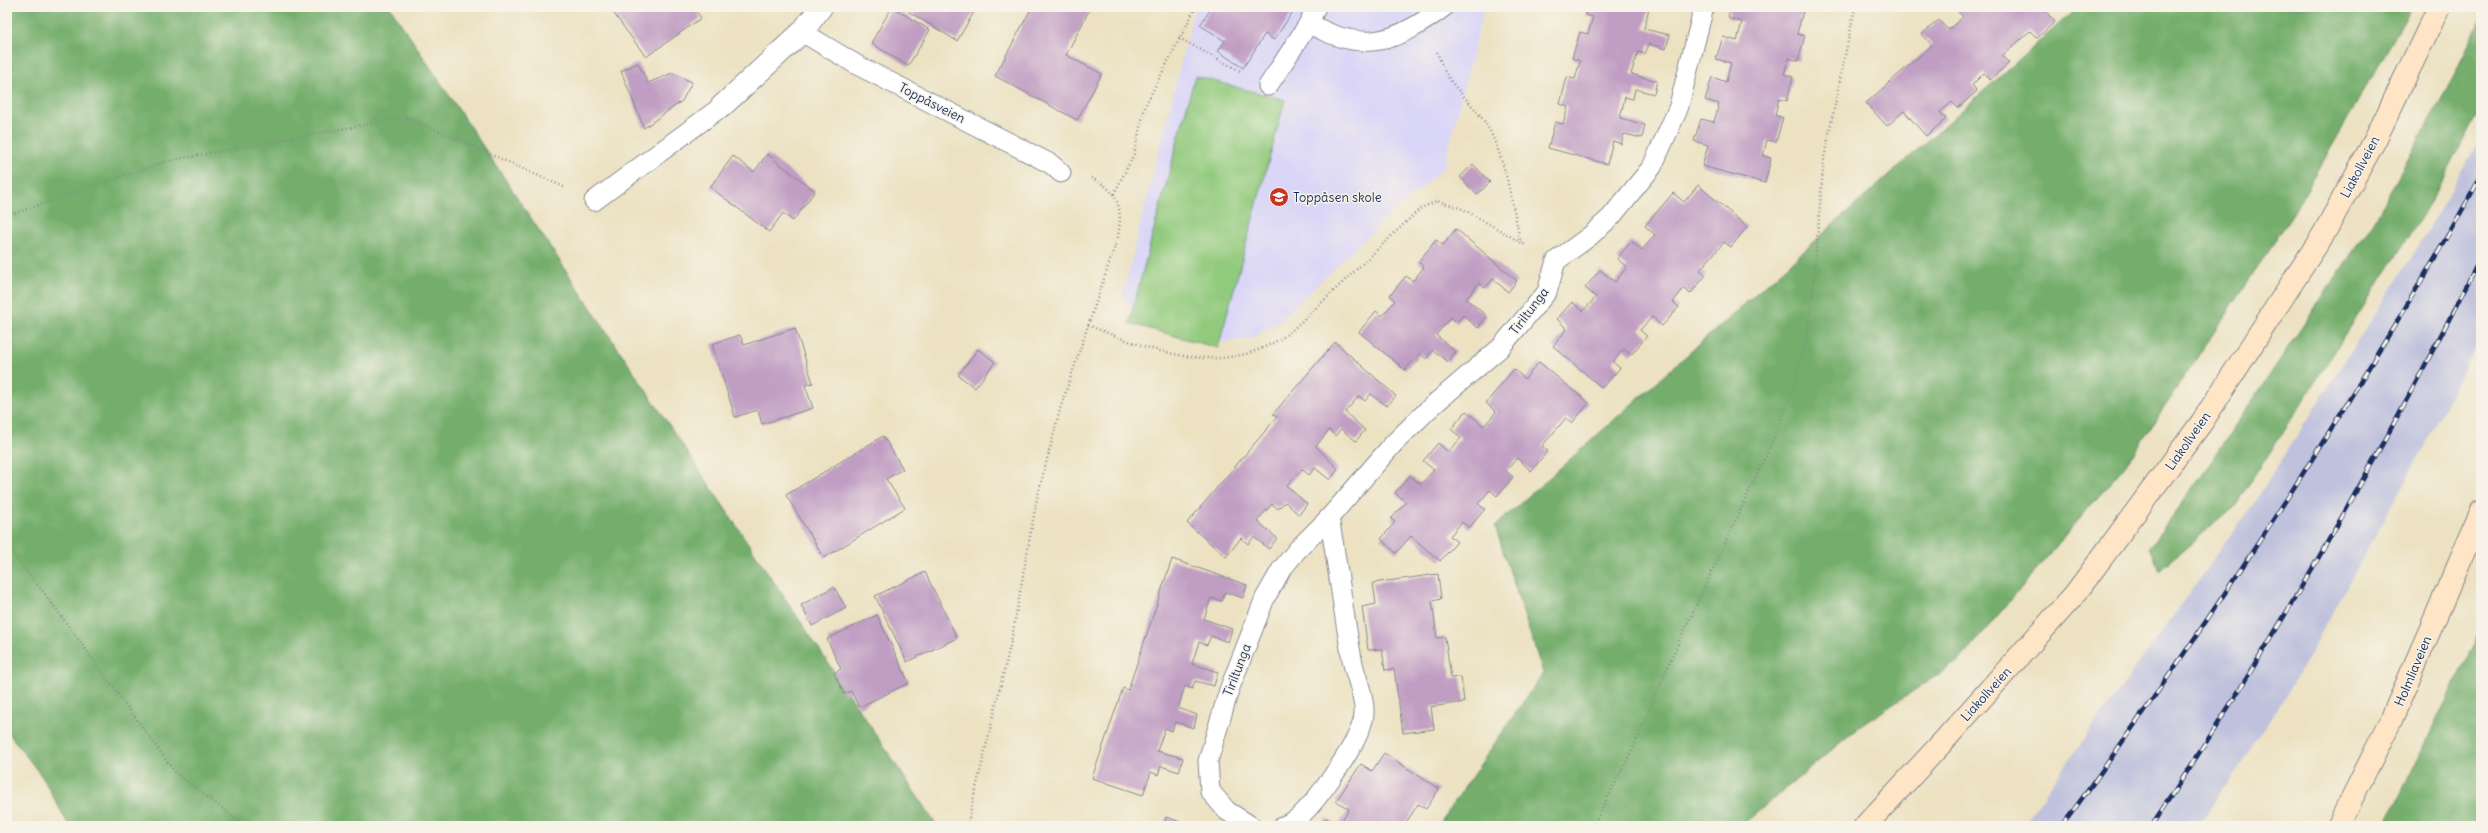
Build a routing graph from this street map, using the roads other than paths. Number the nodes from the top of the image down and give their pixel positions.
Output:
1 (821, 7) edge
2 (1444, 7) edge
3 (1704, 7) edge
4 (2439, 7) edge
5 (1313, 15) edge
6 (802, 32) junction
7 (1268, 86) road end
8 (721, 107) joint
9 (1061, 173) road end
10 (594, 201) road end
11 (2481, 512) edge
12 (1329, 518) junction
13 (1251, 826) edge
14 (1283, 826) edge
15 (1865, 826) edge
16 (2338, 826) edge

1 - 6 street
2 - 5 lane
3 - 12 lane, Tiriltunga
4 - 15 street, Liakollveien
5 - 7 lane
6 - 8 street
6 - 9 lane, Toppåsveien
8 - 10 lane
11 - 16 street, Holmliaveien
12 - 13 lane, Tiriltunga
12 - 14 lane

